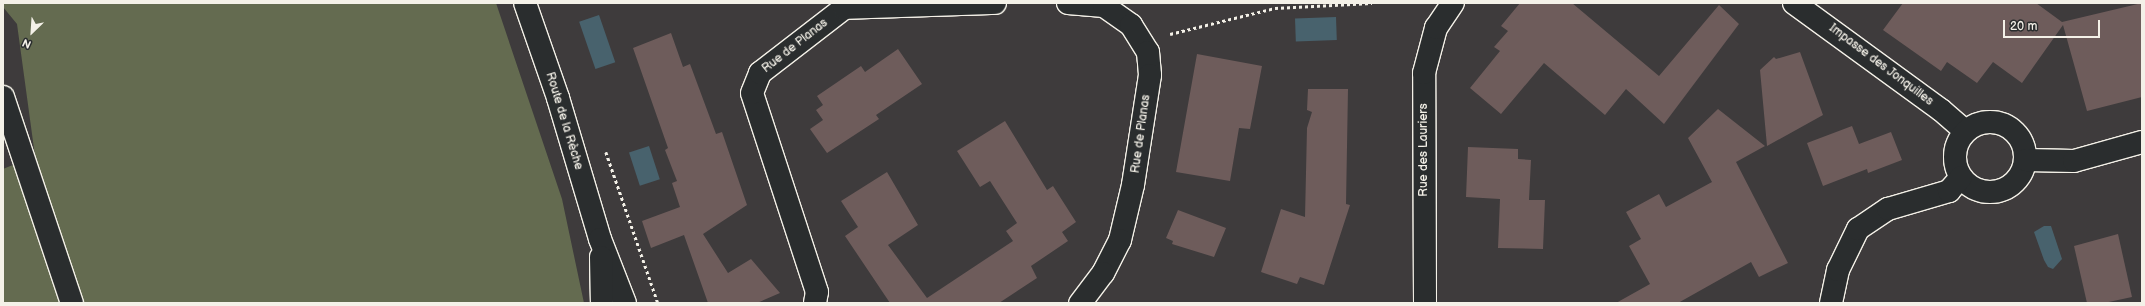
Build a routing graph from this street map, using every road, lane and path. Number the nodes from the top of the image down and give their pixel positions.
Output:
1 (525, 3) edge
2 (995, 3) edge
3 (1068, 3) edge
4 (1372, 3) edge
5 (1452, 3) edge
6 (1794, 3) edge
7 (1140, 39) junction
8 (3, 97) edge
9 (1965, 131) junction
10 (2142, 142) edge
11 (2026, 160) junction
12 (1961, 177) junction
13 (600, 240) junction
14 (72, 303) edge
15 (602, 303) edge
16 (625, 303) edge
17 (815, 303) edge
18 (1080, 303) edge
19 (1425, 303) edge
20 (1831, 303) edge

1 - 13 street, Route de la Rèche
2 - 17 street, Rue de Planas
3 - 7 street, Rue de Planas
4 - 7 path
5 - 19 street, Rue des Lauriers
6 - 9 street, Impasse des Jonquilles
7 - 18 street, Rue de Planas
8 - 14 street
9 - 11 street
9 - 12 street
10 - 11 street
11 - 12 street
12 - 20 street
13 - 15 street, Route de la Rèche
13 - 16 street, Route de la Rèche

